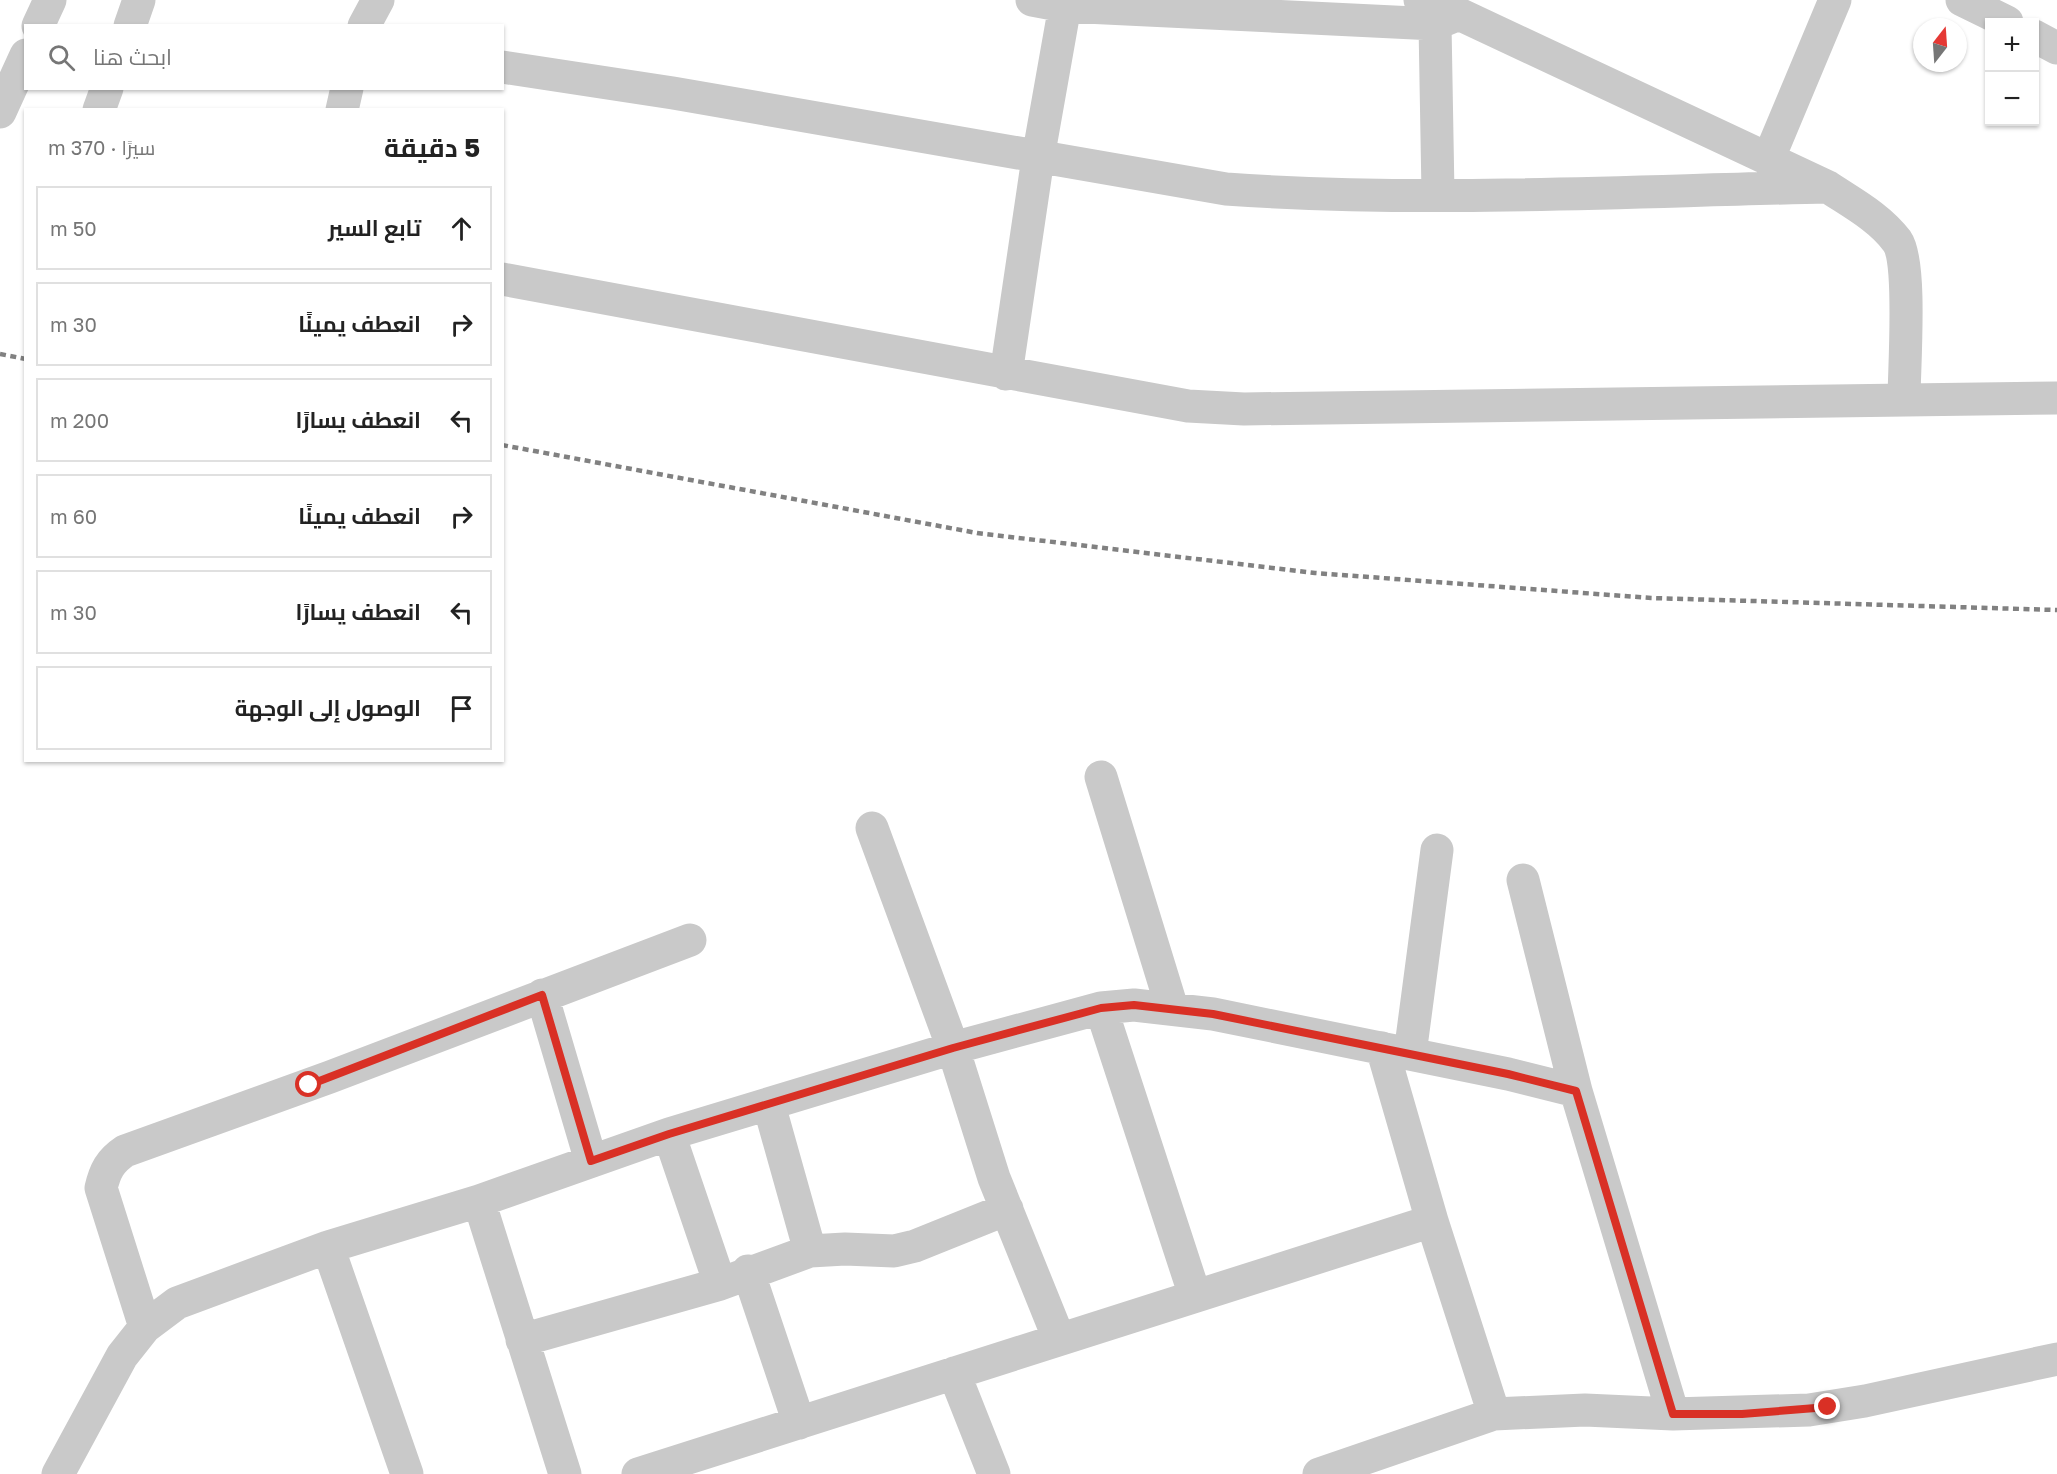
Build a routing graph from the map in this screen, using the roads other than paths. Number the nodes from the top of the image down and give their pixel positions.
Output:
1 (50, 0) edge
2 (139, 0) edge
3 (378, 0) edge
4 (1032, 0) edge
5 (1835, 0) edge
6 (1962, 0) edge
7 (1065, 3) edge
8 (1445, 10) edge
9 (1999, 18) edge
10 (39, 24) edge
11 (131, 24) edge
12 (365, 24) edge
13 (2039, 39) edge
14 (2057, 48) edge
15 (24, 59) edge
16 (504, 67) edge
17 (106, 90) edge
18 (346, 90) edge
19 (100, 108) edge
20 (342, 108) edge
21 (0, 112) edge
22 (1038, 158) junction
23 (1768, 160) junction
24 (1828, 187) junction
25 (1438, 194) junction
26 (504, 279) edge
27 (1006, 374) junction
28 (2057, 398) edge
29 (1904, 400) junction
30 (1101, 777) dead end
31 (872, 828) dead end
32 (1437, 850) dead end
33 (1523, 880) dead end
34 (690, 940) dead end
35 (542, 995) junction
36 (1101, 1008) junction
37 (1172, 1008) junction
38 (953, 1048) junction
39 (1396, 1051) junction
40 (1576, 1091) junction
41 (769, 1105) junction
42 (669, 1134) junction
43 (591, 1161) junction
44 (479, 1201) junction
45 (1007, 1209) junction
46 (1432, 1221) junction
47 (328, 1247) junction
48 (810, 1251) junction
49 (734, 1278) junction
50 (1195, 1296) junction
51 (146, 1327) junction
52 (1059, 1339) junction
53 (522, 1340) junction
54 (2057, 1359) edge
55 (954, 1373) junction
56 (1494, 1414) junction
57 (1673, 1414) junction
58 (799, 1423) junction
59 (58, 1474) edge
60 (407, 1474) edge
61 (565, 1474) edge
62 (638, 1474) edge
63 (994, 1474) edge
64 (1319, 1474) edge

1 - 10 street
2 - 11 street
3 - 12 street
4 - 7 street
5 - 23 street
6 - 9 street
7 - 8 street
7 - 22 street
8 - 23 street
8 - 25 street
13 - 14 street
15 - 21 street
16 - 22 street
17 - 19 street
18 - 20 street
22 - 25 street
22 - 27 street
23 - 24 street
24 - 25 street
24 - 29 street
26 - 27 street
27 - 29 street
28 - 29 street
30 - 37 street
31 - 38 street
32 - 39 street
33 - 40 street
34 - 35 street
35 - 43 street
35 - 51 street
36 - 37 street
36 - 38 street
36 - 50 street
37 - 39 street
38 - 41 street
38 - 45 street
39 - 40 street
39 - 46 street
40 - 57 street
41 - 42 street
41 - 48 street
42 - 43 street
42 - 49 street
43 - 44 street
44 - 47 street
44 - 53 street
45 - 48 street
45 - 52 street
46 - 50 street
46 - 56 street
47 - 51 street
47 - 60 street
48 - 49 street
49 - 53 street
49 - 58 street
50 - 52 street
51 - 59 street
52 - 55 street
53 - 61 street
54 - 57 street
55 - 58 street
55 - 63 street
56 - 57 street
56 - 64 street
58 - 62 street

